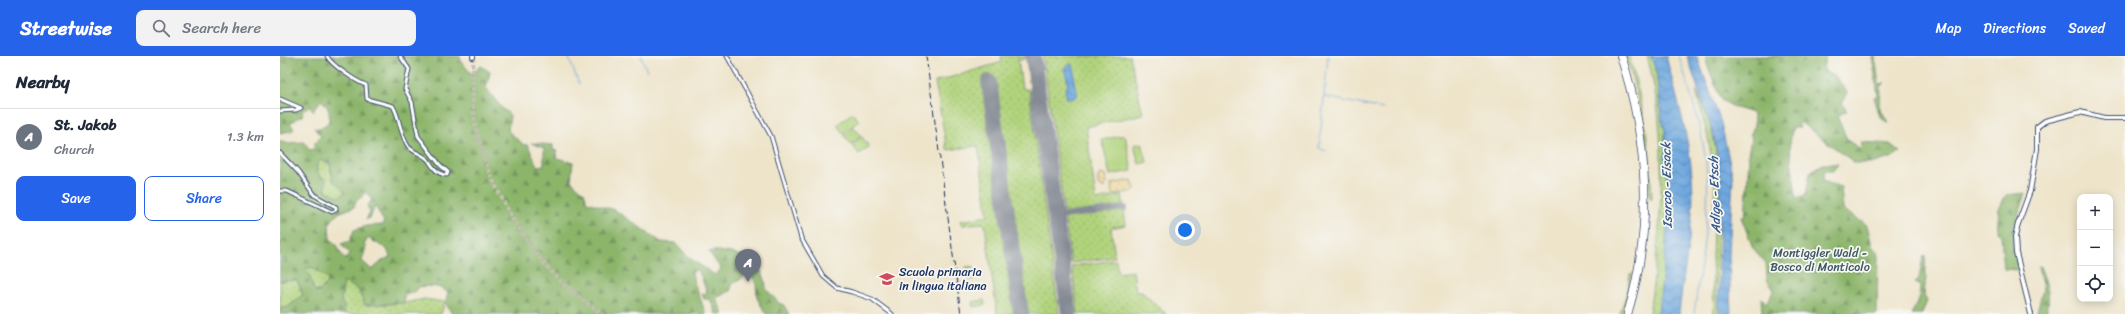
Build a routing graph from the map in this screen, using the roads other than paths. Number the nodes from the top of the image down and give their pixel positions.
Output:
1 (327, 56) edge
2 (400, 56) edge
3 (727, 56) edge
4 (1619, 56) edge
5 (1623, 56) edge
6 (280, 99) edge
7 (280, 112) edge
8 (2125, 118) edge
9 (280, 153) edge
10 (280, 191) edge
11 (892, 314) edge
12 (1626, 314) edge
13 (1629, 314) edge
14 (2031, 314) edge

1 - 2 street
3 - 11 street
4 - 12 highway
5 - 13 highway
6 - 7 street
8 - 14 main road
9 - 10 street

